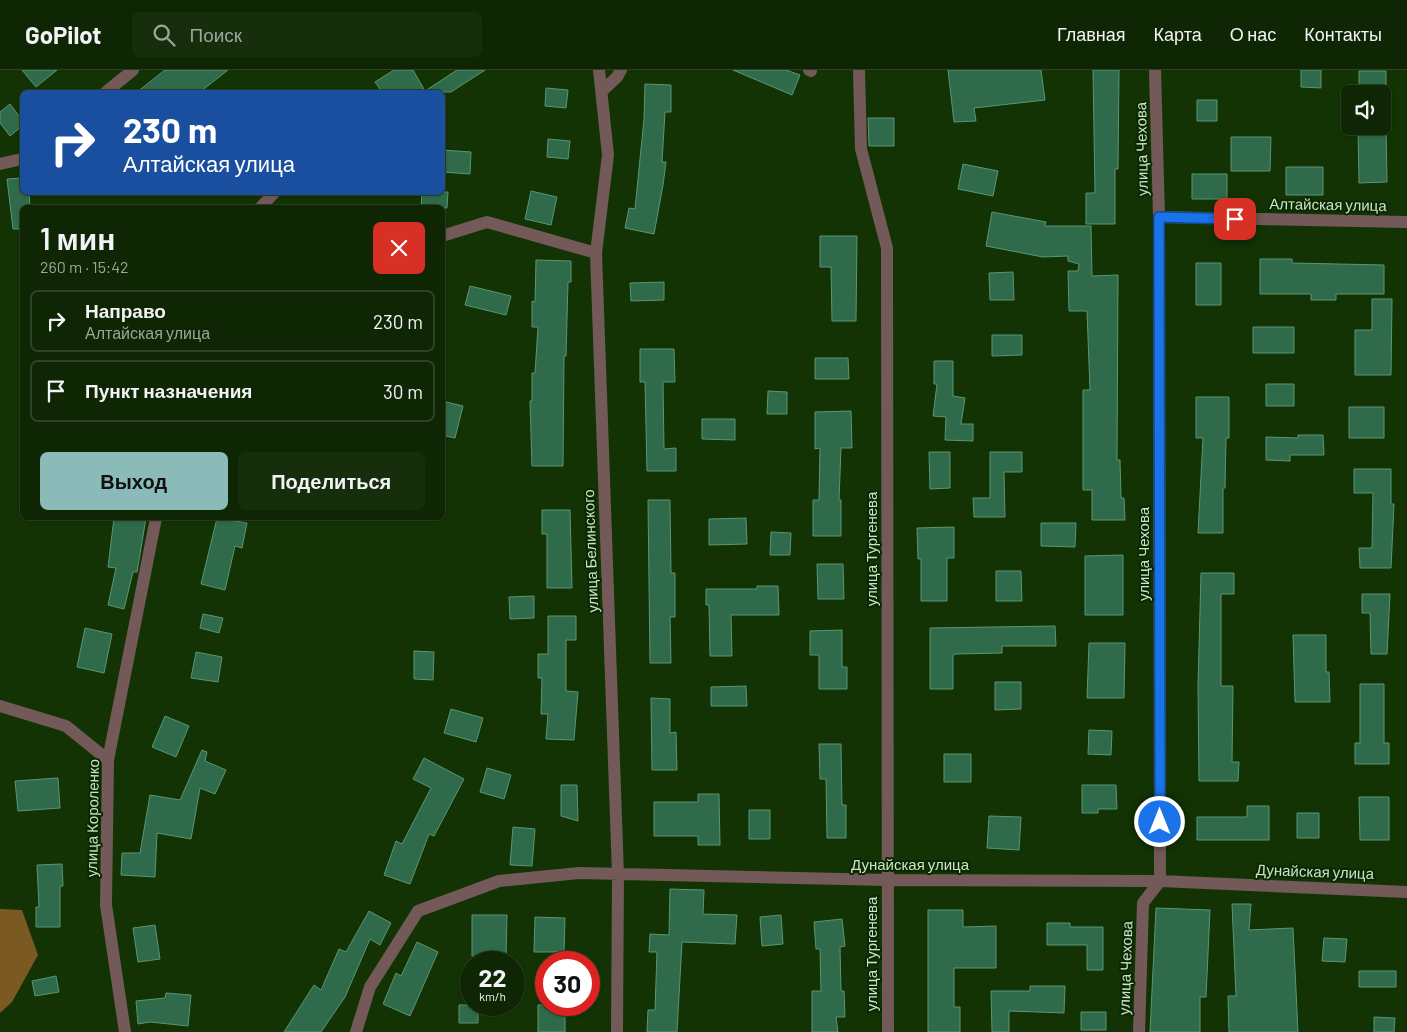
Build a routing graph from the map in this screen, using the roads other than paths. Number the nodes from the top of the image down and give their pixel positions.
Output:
1 (132, 70) edge
2 (599, 70) edge
3 (621, 70) edge
4 (859, 70) edge
5 (1156, 70) edge
6 (108, 90) edge
7 (602, 91) junction
8 (20, 159) edge
9 (0, 164) edge
10 (272, 195) edge
11 (263, 205) edge
12 (1159, 217) junction
13 (1407, 222) edge
14 (445, 235) edge
15 (596, 253) junction
16 (156, 520) edge
17 (0, 706) edge
18 (108, 760) junction
19 (618, 875) junction
20 (887, 880) junction
21 (1160, 881) junction
22 (1407, 892) edge
23 (125, 1032) edge
24 (356, 1032) edge
25 (617, 1032) edge
26 (888, 1032) edge
27 (1139, 1032) edge

1 - 6 street
2 - 7 street, улица Белинского
3 - 7 street
4 - 20 street, улица Тургенева
5 - 12 street, улица Чехова
7 - 15 street, улица Белинского
8 - 9 street
10 - 11 street
12 - 13 street, Алтайская улица
12 - 21 street, улица Чехова
14 - 15 street
15 - 19 street, улица Белинского
16 - 18 street, улица Короленко
17 - 18 street
18 - 23 street, улица Короленко
19 - 20 street, Дунайская улица
19 - 24 street, Дунайская улица
19 - 25 street, улица Белинского
20 - 21 street, Дунайская улица
20 - 26 street, улица Тургенева
21 - 22 street, Дунайская улица
21 - 27 street, улица Чехова

